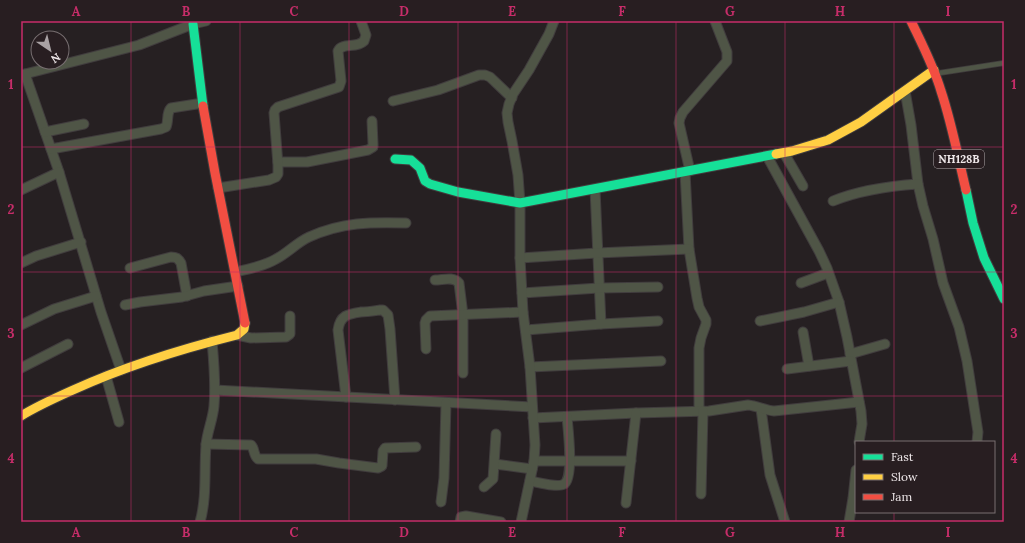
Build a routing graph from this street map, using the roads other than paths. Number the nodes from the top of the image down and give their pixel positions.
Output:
1 (206, 21) edge
2 (361, 21) edge
3 (554, 21) edge
4 (715, 21) edge
5 (911, 21) edge
6 (193, 24) junction
7 (1004, 62) edge
8 (934, 72) junction
9 (23, 75) edge
10 (905, 91) junction
11 (512, 98) junction
12 (393, 101) dead end
13 (203, 102) junction
14 (372, 120) dead end
15 (84, 124) dead end
16 (45, 132) junction
17 (51, 149) junction
18 (784, 153) junction
19 (767, 156) junction
20 (395, 159) dead end
21 (278, 162) junction
22 (687, 171) junction
23 (59, 172) junction
24 (918, 184) junction
25 (803, 186) dead end
26 (218, 188) junction
27 (595, 189) junction
28 (21, 190) edge
29 (833, 201) dead end
30 (520, 203) junction
31 (406, 223) dead end
32 (80, 242) junction
33 (689, 249) junction
34 (598, 252) junction
35 (520, 258) junction
36 (21, 263) edge
37 (130, 268) dead end
38 (235, 272) junction
39 (828, 273) junction
40 (435, 280) dead end
41 (801, 283) dead end
42 (238, 286) junction
43 (658, 286) dead end
44 (599, 288) junction
45 (522, 293) junction
46 (96, 296) junction
47 (187, 296) junction
48 (1004, 299) edge
49 (839, 302) junction
50 (125, 305) dead end
51 (523, 312) junction
52 (462, 315) junction
53 (290, 316) dead end
54 (658, 321) dead end
55 (760, 321) dead end
56 (21, 324) edge
57 (601, 324) junction
58 (526, 330) junction
59 (803, 332) dead end
60 (237, 335) junction
61 (212, 341) junction
62 (68, 344) dead end
63 (885, 344) dead end
64 (426, 349) dead end
65 (851, 358) junction
66 (661, 361) dead end
67 (809, 366) junction
68 (530, 367) junction
69 (21, 368) edge
70 (787, 368) dead end
71 (121, 370) junction
72 (463, 373) dead end
73 (106, 376) junction
74 (215, 390) junction
75 (346, 397) junction
76 (395, 400) junction
77 (859, 402) junction
78 (446, 403) junction
79 (532, 408) junction
80 (761, 409) junction
81 (701, 411) junction
82 (22, 412) edge
83 (636, 413) junction
84 (567, 417) junction
85 (533, 418) junction
86 (119, 422) dead end
87 (496, 434) dead end
88 (860, 441) edge
89 (977, 441) edge
90 (206, 444) junction
91 (416, 447) dead end
92 (570, 461) junction
93 (631, 461) junction
94 (495, 464) junction
95 (533, 465) junction
96 (855, 479) edge
97 (530, 481) junction
98 (484, 487) dead end
99 (700, 494) dead end
100 (441, 502) dead end
101 (626, 503) dead end
102 (200, 522) edge
103 (460, 522) edge
104 (501, 522) edge
105 (521, 522) edge
106 (785, 522) edge
107 (849, 522) edge

1 - 6 street
2 - 21 street
3 - 11 street
4 - 22 street
5 - 8 main road, NH128B
6 - 9 street
6 - 13 main road
7 - 8 lane
8 - 10 main road
8 - 48 main road, NH128B
9 - 16 street
10 - 18 main road
10 - 24 street
11 - 12 street
11 - 30 street
13 - 17 street
13 - 26 main road
14 - 21 street
15 - 16 street
16 - 17 street
17 - 23 street
18 - 19 main road
18 - 25 street
19 - 22 main road
19 - 39 street
20 - 30 main road
21 - 26 street
22 - 27 main road
22 - 33 street
23 - 28 street
23 - 32 street
24 - 29 street
24 - 89 street
26 - 38 main road
27 - 30 main road
27 - 34 street
30 - 35 street
31 - 38 street
32 - 36 street
32 - 46 street
33 - 34 street
33 - 81 street
34 - 35 street
34 - 44 street
35 - 45 street
37 - 47 street
38 - 42 main road
39 - 41 street
39 - 49 street
40 - 52 street
42 - 47 street
42 - 60 main road
43 - 44 street
44 - 45 street
44 - 57 street
45 - 51 street
46 - 56 street
46 - 71 street
47 - 50 street
49 - 55 street
49 - 65 street
51 - 52 street
51 - 58 street
52 - 64 street
52 - 72 street
53 - 60 street
54 - 57 street
57 - 58 street
58 - 68 street
59 - 67 street
60 - 61 main road
61 - 71 main road
61 - 74 street
62 - 69 street
63 - 65 street
65 - 67 street
65 - 77 street
66 - 68 street
67 - 70 street
68 - 79 street
71 - 73 main road
73 - 82 main road
73 - 86 street
74 - 75 street
74 - 90 street
75 - 76 street
75 - 76 street
76 - 78 street
77 - 80 street
77 - 88 street
78 - 79 street
78 - 100 street
79 - 85 street
80 - 81 street
80 - 106 street
81 - 83 street
81 - 99 street
83 - 84 street
83 - 93 street
84 - 85 street
84 - 92 street
85 - 95 street
87 - 94 street
90 - 91 street
90 - 102 street
92 - 93 street
92 - 95 street
92 - 97 street
93 - 101 street
94 - 95 street
94 - 98 street
95 - 97 street
96 - 107 street
97 - 105 street
103 - 104 street

